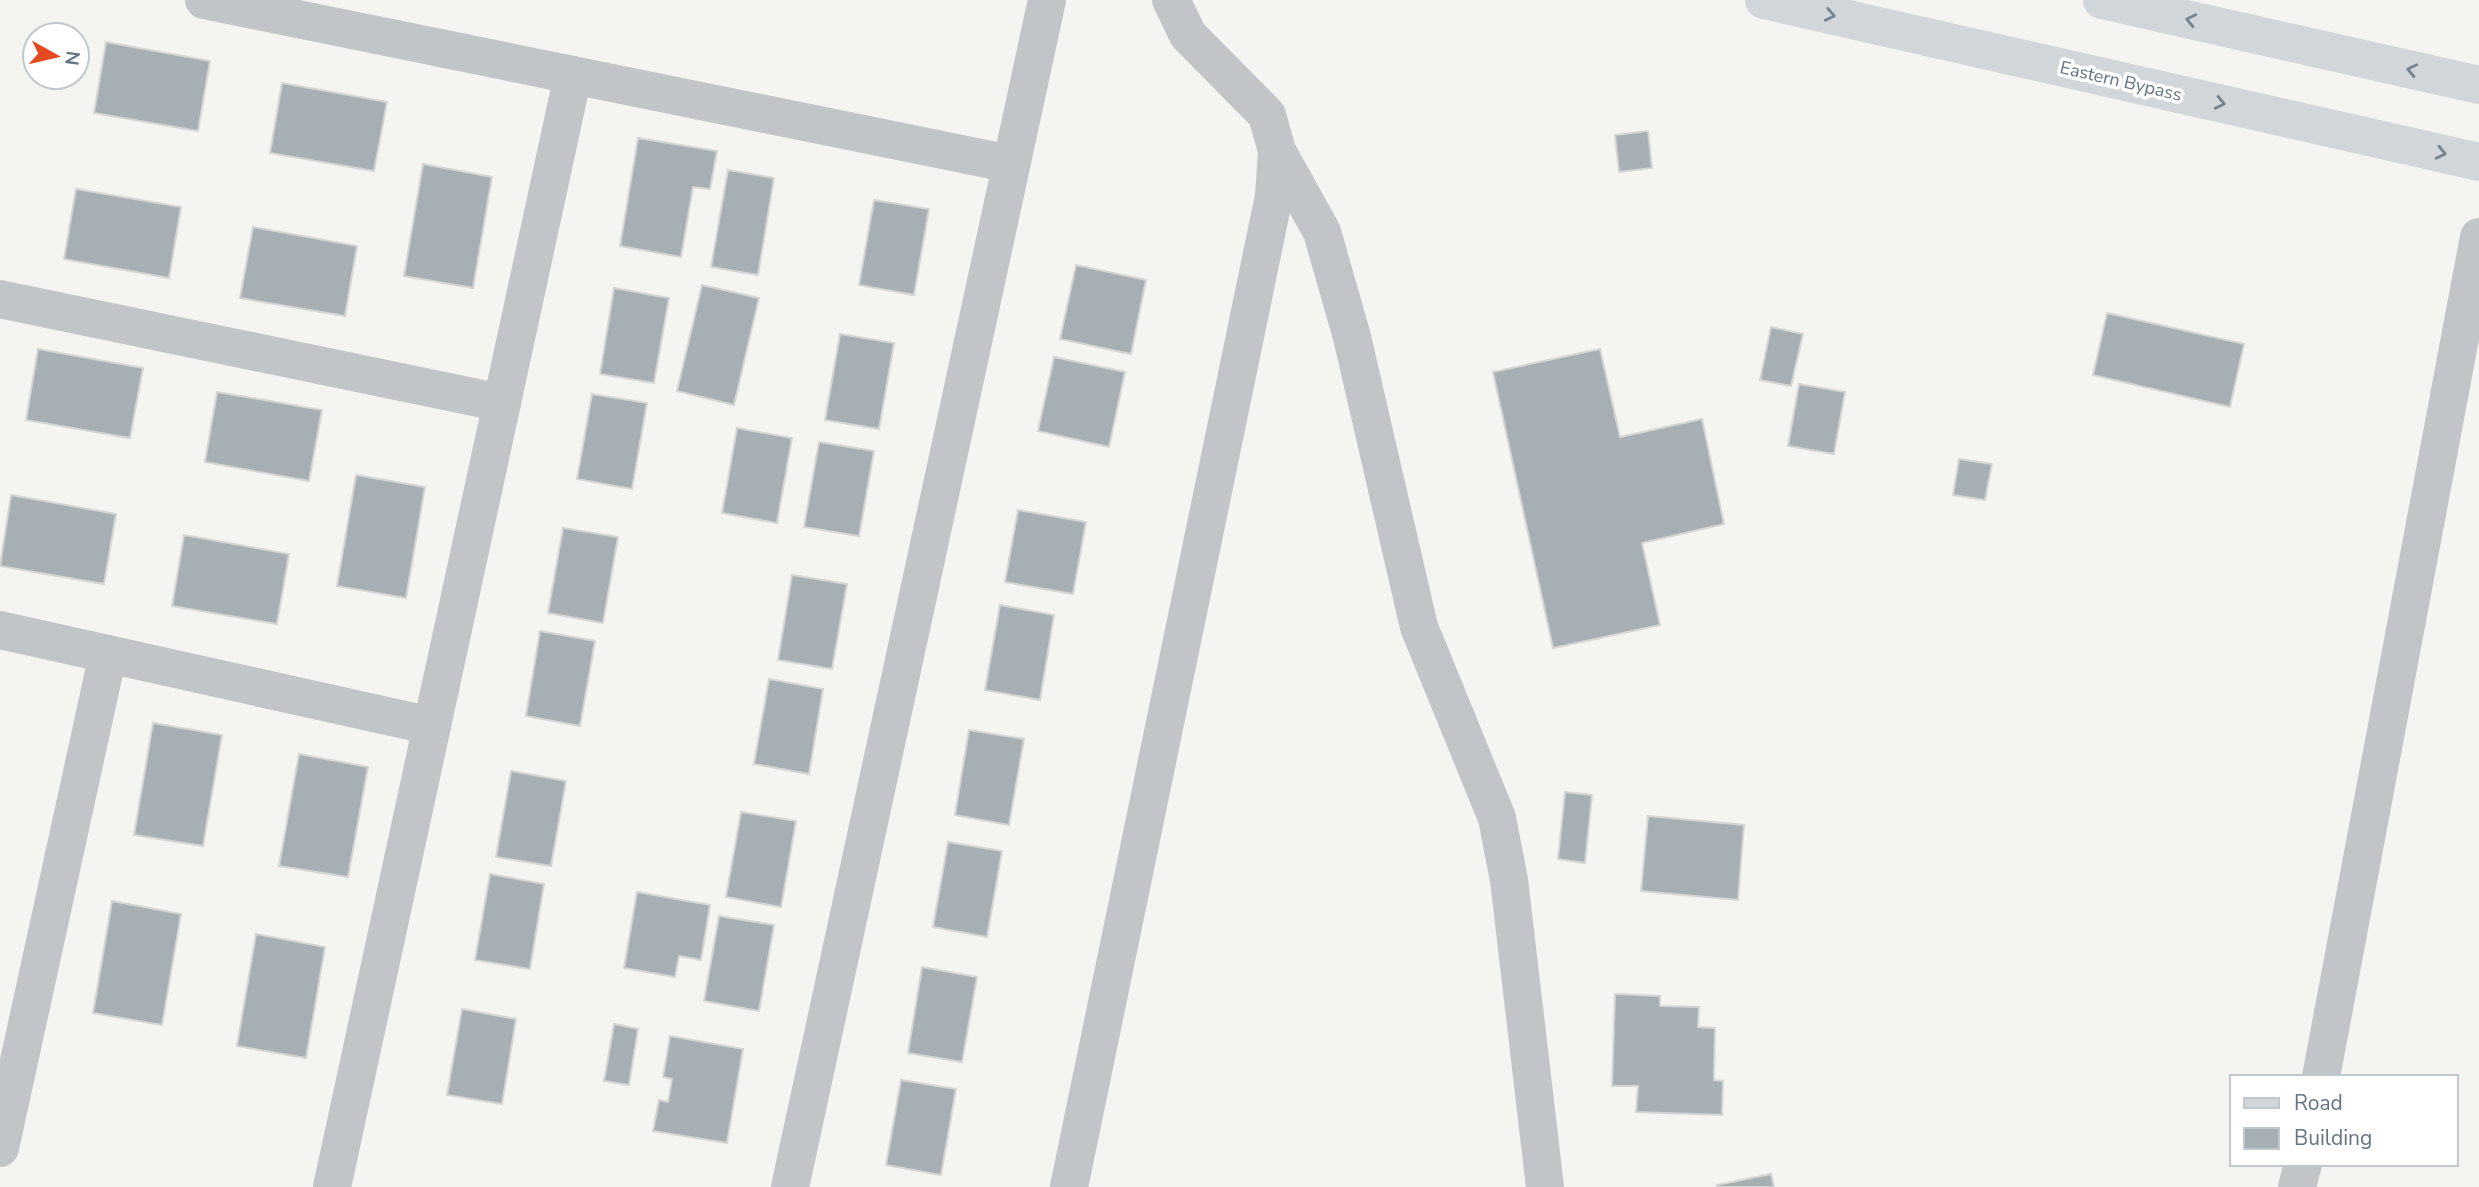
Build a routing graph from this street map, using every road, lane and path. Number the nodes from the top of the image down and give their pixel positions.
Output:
1 (204, 0) edge
2 (1047, 0) edge
3 (1171, 0) edge
4 (1764, 0) edge
5 (2102, 0) edge
6 (573, 75) junction
7 (2479, 85) edge
8 (1277, 151) junction
9 (2479, 162) edge
10 (1012, 164) junction
11 (2479, 237) edge
12 (0, 299) edge
13 (502, 402) junction
14 (0, 631) edge
15 (107, 654) junction
16 (432, 726) junction
17 (2321, 1075) edge
18 (0, 1148) edge
19 (2302, 1166) edge
20 (332, 1187) edge
21 (790, 1187) edge
22 (1069, 1187) edge
23 (1545, 1187) edge
24 (2297, 1187) edge

1 - 6 street
2 - 10 street
3 - 8 street
4 -> 9 main road, Eastern Bypass
7 -> 5 main road
6 - 10 street
6 - 13 street
8 - 22 street
8 - 23 street
10 - 21 street
11 - 17 street
12 - 13 street
13 - 16 street
14 - 15 street
15 - 16 street
15 - 18 street
16 - 20 street
19 - 24 street

